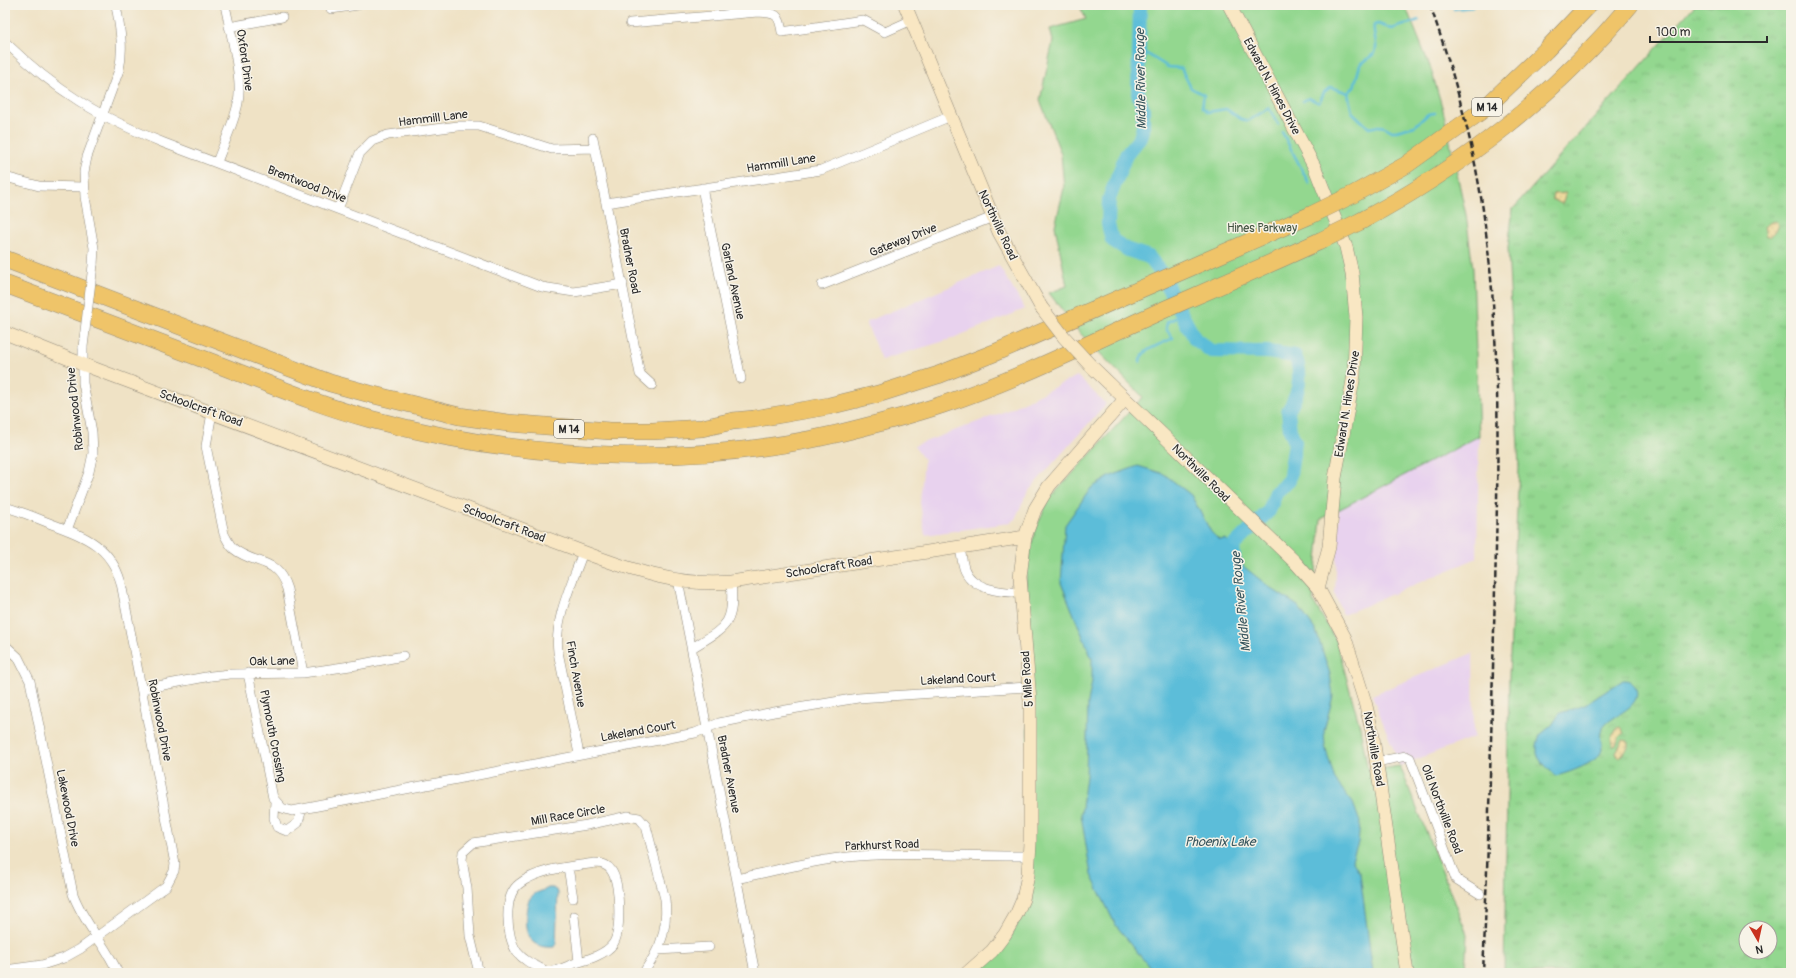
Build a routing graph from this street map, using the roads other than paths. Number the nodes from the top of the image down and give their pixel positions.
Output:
1 (116, 5) edge
2 (225, 5) edge
3 (358, 5) edge
4 (905, 5) edge
5 (1229, 5) edge
6 (1589, 5) edge
7 (1630, 5) edge
8 (331, 9) dead end
9 (282, 17) dead end
10 (912, 20) junction
11 (630, 23) dead end
12 (229, 27) junction
13 (5, 42) edge
14 (103, 116) junction
15 (951, 116) junction
16 (593, 138) dead end
17 (595, 148) junction
18 (217, 162) junction
19 (5, 177) edge
20 (84, 187) junction
21 (702, 188) junction
22 (606, 203) junction
23 (338, 210) junction
24 (993, 217) junction
25 (5, 259) edge
26 (5, 284) edge
27 (623, 284) junction
28 (822, 285) dead end
29 (5, 333) edge
30 (82, 364) junction
31 (741, 379) dead end
32 (652, 384) dead end
33 (1125, 399) junction
34 (212, 412) junction
35 (5, 507) edge
36 (68, 530) junction
37 (1025, 537) junction
38 (960, 547) junction
39 (583, 552) junction
40 (678, 580) junction
41 (731, 582) junction
42 (1318, 588) junction
43 (1020, 592) junction
44 (5, 645) edge
45 (692, 648) junction
46 (403, 656) dead end
47 (303, 673) junction
48 (248, 674) junction
49 (1028, 687) junction
50 (142, 690) junction
51 (707, 728) junction
52 (579, 754) junction
53 (1376, 762) junction
54 (275, 802) junction
55 (302, 809) junction
56 (1030, 856) junction
57 (568, 867) junction
58 (737, 879) junction
59 (1480, 894) dead end
60 (574, 898) dead end
61 (574, 916) dead end
62 (97, 938) junction
63 (709, 947) dead end
64 (658, 950) junction
65 (580, 962) junction
66 (5, 970) edge
67 (561, 971) edge
68 (548, 972) edge
69 (118, 973) edge
70 (479, 973) edge
71 (644, 973) edge
72 (755, 973) edge
73 (967, 973) edge
74 (1407, 973) edge

1 - 14 street, Robinwood Drive
2 - 12 street, Oxford Drive
3 - 8 street
4 - 10 street, Northville Road
5 - 42 street, Edward N. Hines Drive
6 - 25 highway, M 14, bridge
7 - 26 highway, M 14, bridge
9 - 12 street
10 - 11 street
10 - 15 street, Northville Road
12 - 18 street, Oxford Drive
13 - 14 street, Brentwood Drive
14 - 18 street, Brentwood Drive
14 - 20 street, Robinwood Drive
15 - 21 street, Hammill Lane
15 - 24 street, Northville Road
16 - 17 street, Bradner Road
17 - 22 street, Bradner Road
17 - 23 street, Hammill Lane
18 - 23 street, Brentwood Drive
19 - 20 street
20 - 30 street, Robinwood Drive, bridge
21 - 22 street, Hammill Lane
21 - 31 street, Garland Avenue
22 - 27 street, Bradner Road
23 - 27 street, Brentwood Drive
24 - 28 street, Gateway Drive
24 - 33 street, Northville Road, bridge
27 - 32 street, Bradner Road
29 - 30 street, Schoolcraft Road
30 - 34 street, Schoolcraft Road
30 - 36 street, Robinwood Drive
33 - 37 street, 5 Mile Road
33 - 42 street, Northville Road
34 - 39 street, Schoolcraft Road
34 - 47 street
35 - 36 street
36 - 50 street, Robinwood Drive
37 - 38 street, Schoolcraft Road
37 - 43 street, 5 Mile Road
38 - 41 street, Schoolcraft Road
38 - 43 street
39 - 40 street, Schoolcraft Road
39 - 52 street, Finch Avenue
40 - 41 street, Schoolcraft Road
40 - 45 street, Bradner Avenue
41 - 45 street
42 - 53 street, Northville Road
43 - 49 street, 5 Mile Road
44 - 62 street, Lakewood Drive
45 - 51 street, Bradner Avenue
46 - 47 street, Oak Lane
47 - 48 street, Oak Lane
48 - 50 street, Oak Lane
48 - 54 street, Plymouth Crossing
49 - 51 street, Lakeland Court
49 - 56 street, 5 Mile Road
50 - 62 street, Robinwood Drive
51 - 52 street, Lakeland Court
51 - 58 street, Bradner Avenue
52 - 55 street, Lakeland Court
53 - 59 street, Old Northville Road
53 - 74 street, Northville Road
54 - 55 street
54 - 55 street, Plymouth Crossing
56 - 58 street, Parkhurst Road
56 - 73 street, 5 Mile Road
57 - 60 street
57 - 65 street
57 - 68 street
58 - 72 street, Bradner Avenue
61 - 65 street
62 - 66 street, Robinwood Drive
62 - 69 street, Lakewood Drive
63 - 64 street
64 - 70 street, Mill Race Circle
64 - 71 street, Mill Race Circle
65 - 67 street
67 - 68 street

